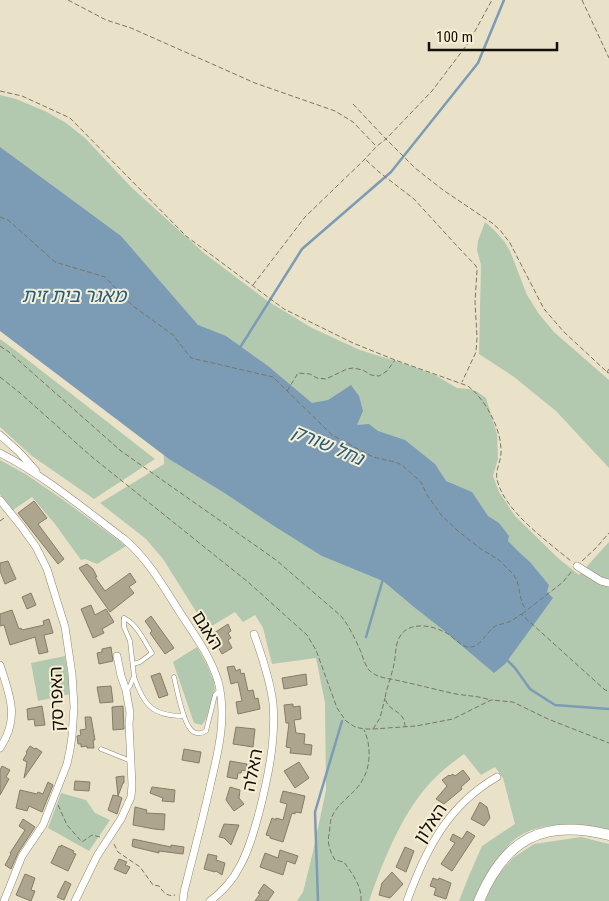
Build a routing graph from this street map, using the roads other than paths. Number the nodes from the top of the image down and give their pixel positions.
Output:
1 (0, 435) edge
2 (0, 453) edge
3 (40, 477) junction
4 (1, 503) edge
5 (577, 566) road end
6 (609, 583) edge
7 (254, 634) dead end
8 (118, 656) dead end
9 (133, 664) junction
10 (0, 666) edge
11 (134, 676) junction
12 (174, 677) dead end
13 (126, 690) junction
14 (220, 691) junction
15 (184, 716) junction
16 (0, 746) edge
17 (101, 749) dead end
18 (131, 761) junction
19 (497, 777) dead end
20 (609, 835) edge
21 (4, 901) edge
22 (75, 901) edge
23 (184, 901) edge
24 (210, 901) edge
25 (407, 901) edge
26 (479, 901) edge

1 - 3 street
2 - 3 street, האגם
3 - 14 street, האגם
4 - 21 street, האפרסק
5 - 6 street
7 - 24 street, האלה
8 - 13 street
9 - 9 lane
9 - 11 lane
10 - 16 street
11 - 13 lane
11 - 15 lane
12 - 15 lane
13 - 18 street
14 - 15 lane
14 - 23 street, האגם
17 - 18 lane
18 - 22 street
19 - 25 street, האלון
20 - 26 main road

